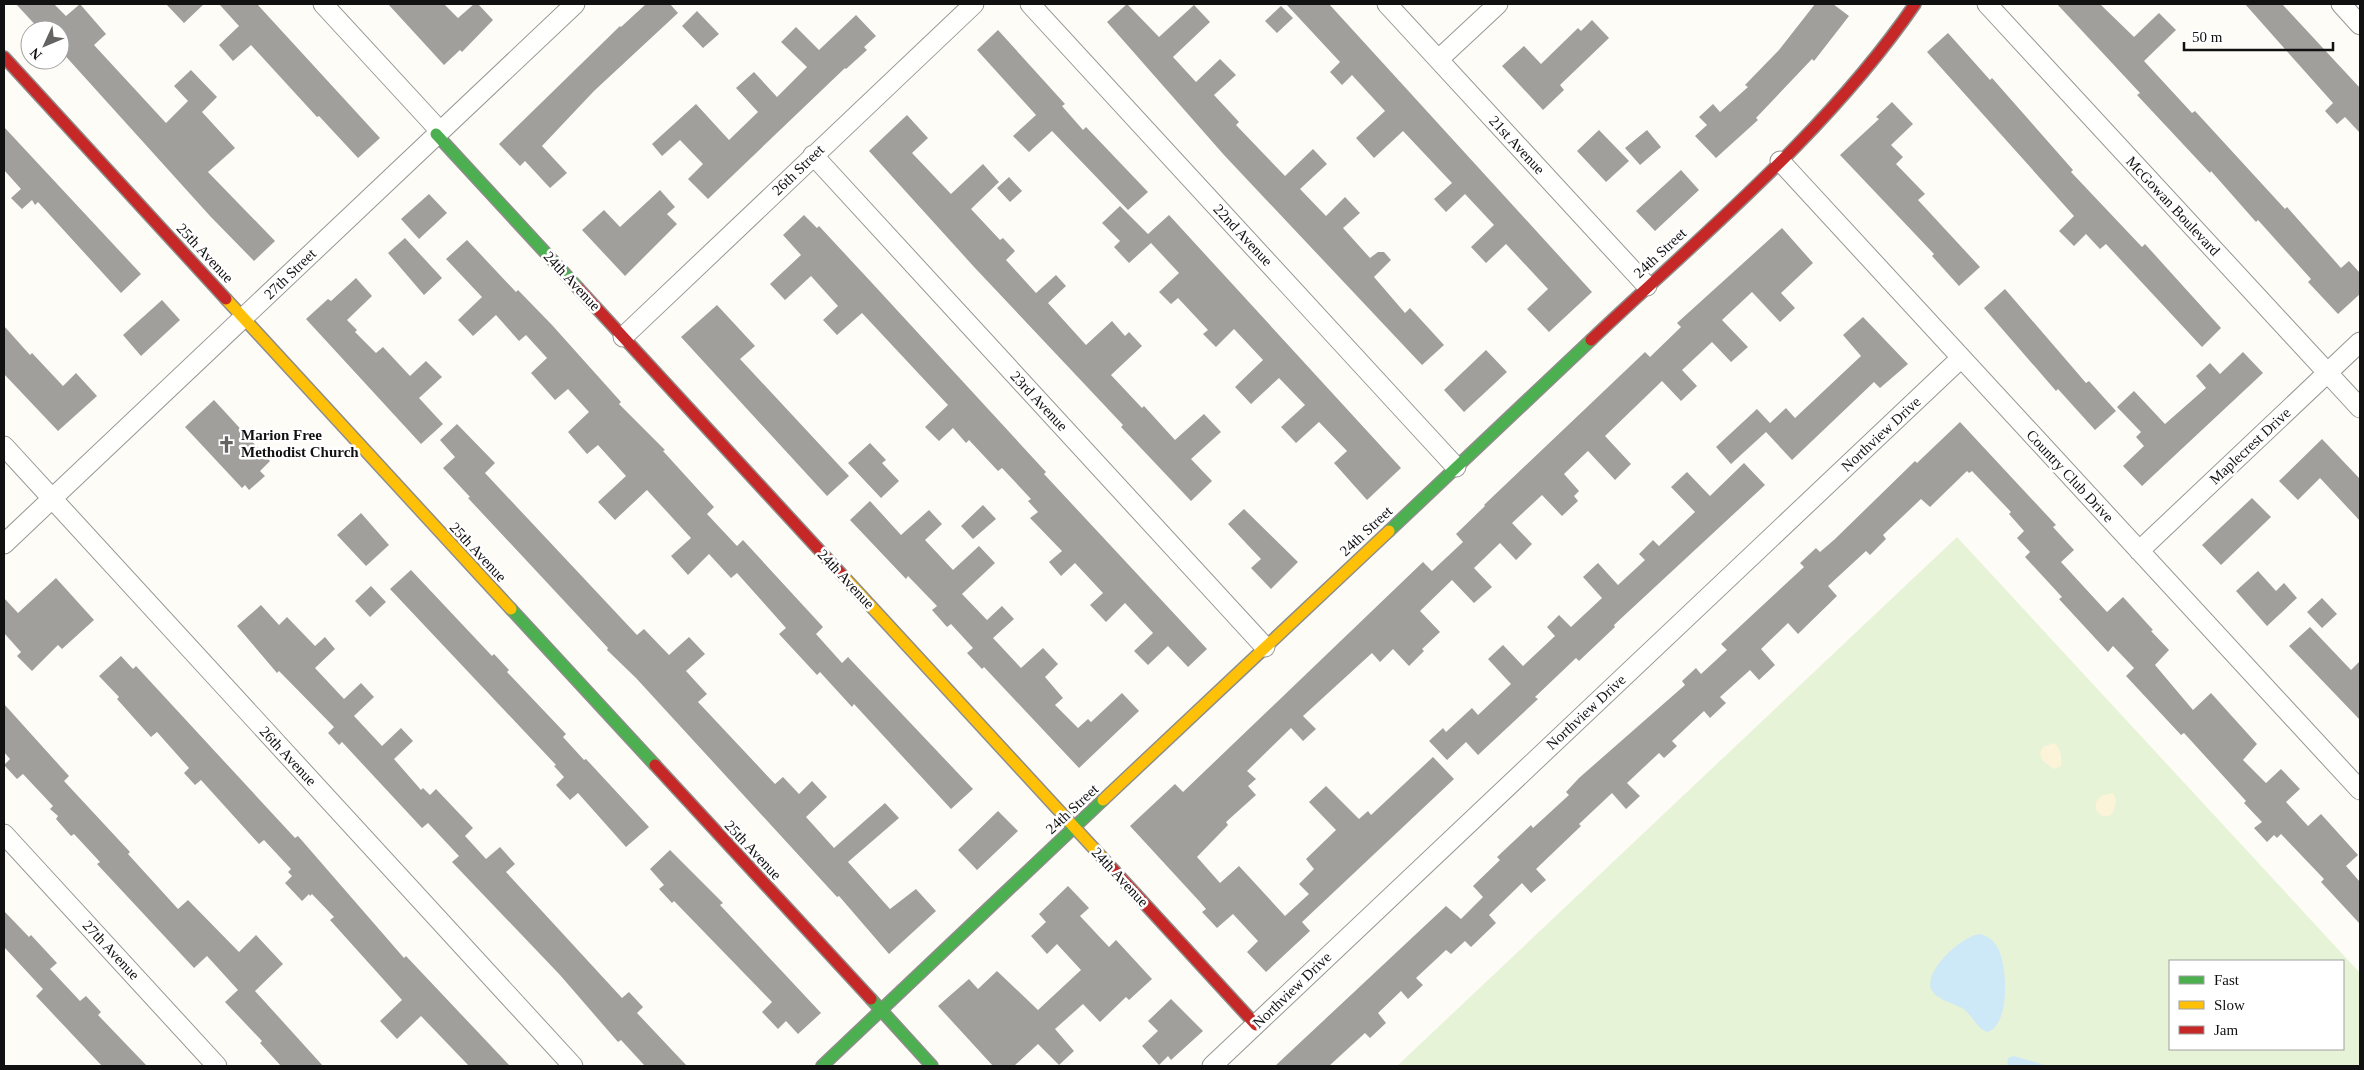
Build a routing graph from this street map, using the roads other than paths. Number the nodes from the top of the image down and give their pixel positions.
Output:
1 (323, 4) edge
2 (575, 4) edge
3 (974, 4) edge
4 (1030, 4) edge
5 (1387, 4) edge
6 (1498, 4) edge
7 (1915, 4) edge
8 (1987, 4) edge
9 (2341, 4) edge
10 (2360, 25) edge
11 (4, 57) edge
12 (1439, 59) junction
13 (438, 132) junction
14 (813, 156) junction
15 (1780, 161) junction
16 (1647, 286) junction
17 (244, 318) junction
18 (623, 337) junction
19 (2360, 342) edge
20 (1961, 358) junction
21 (2327, 373) junction
22 (2360, 408) edge
23 (4, 446) edge
24 (1456, 467) junction
25 (52, 498) junction
26 (4, 544) edge
27 (2139, 551) junction
28 (1265, 647) junction
29 (2360, 790) edge
30 (1074, 827) junction
31 (4, 834) edge
32 (880, 1011) junction
33 (1256, 1025) junction
34 (217, 1066) edge
35 (573, 1066) edge
36 (822, 1066) edge
37 (932, 1066) edge
38 (1212, 1066) edge

1 - 13 street, 24th Avenue
2 - 13 street, 27th Street
3 - 14 street, 26th Street
4 - 24 street, 22nd Avenue
5 - 12 street, 21st Avenue
6 - 12 street
7 - 15 street, 24th Street
8 - 21 street, McGowan Boulevard
9 - 10 street
11 - 17 street, 25th Avenue
12 - 16 street, 21st Avenue
13 - 17 street, 27th Street
13 - 18 street, 24th Avenue
14 - 18 street, 26th Street
14 - 28 street, 23rd Avenue
15 - 16 street, 24th Street
15 - 20 street, Country Club Drive
16 - 24 street, 24th Street
17 - 25 street, 27th Street
17 - 32 street, 25th Avenue
18 - 30 street, 24th Avenue
19 - 21 street, Maplecrest Drive
20 - 27 street, Country Club Drive
20 - 33 street, Northview Drive
21 - 22 street, McGowan Boulevard
21 - 27 street, Maplecrest Drive
23 - 25 street, 26th Avenue
24 - 28 street, 24th Street
25 - 26 street, 27th Street
25 - 35 street, 26th Avenue
27 - 29 street, Country Club Drive
28 - 30 street, 24th Street
30 - 32 street, 24th Street
30 - 33 street, 24th Avenue
31 - 34 street, 27th Avenue
32 - 36 street, 24th Street
32 - 37 street, 25th Avenue
33 - 38 street, Northview Drive

